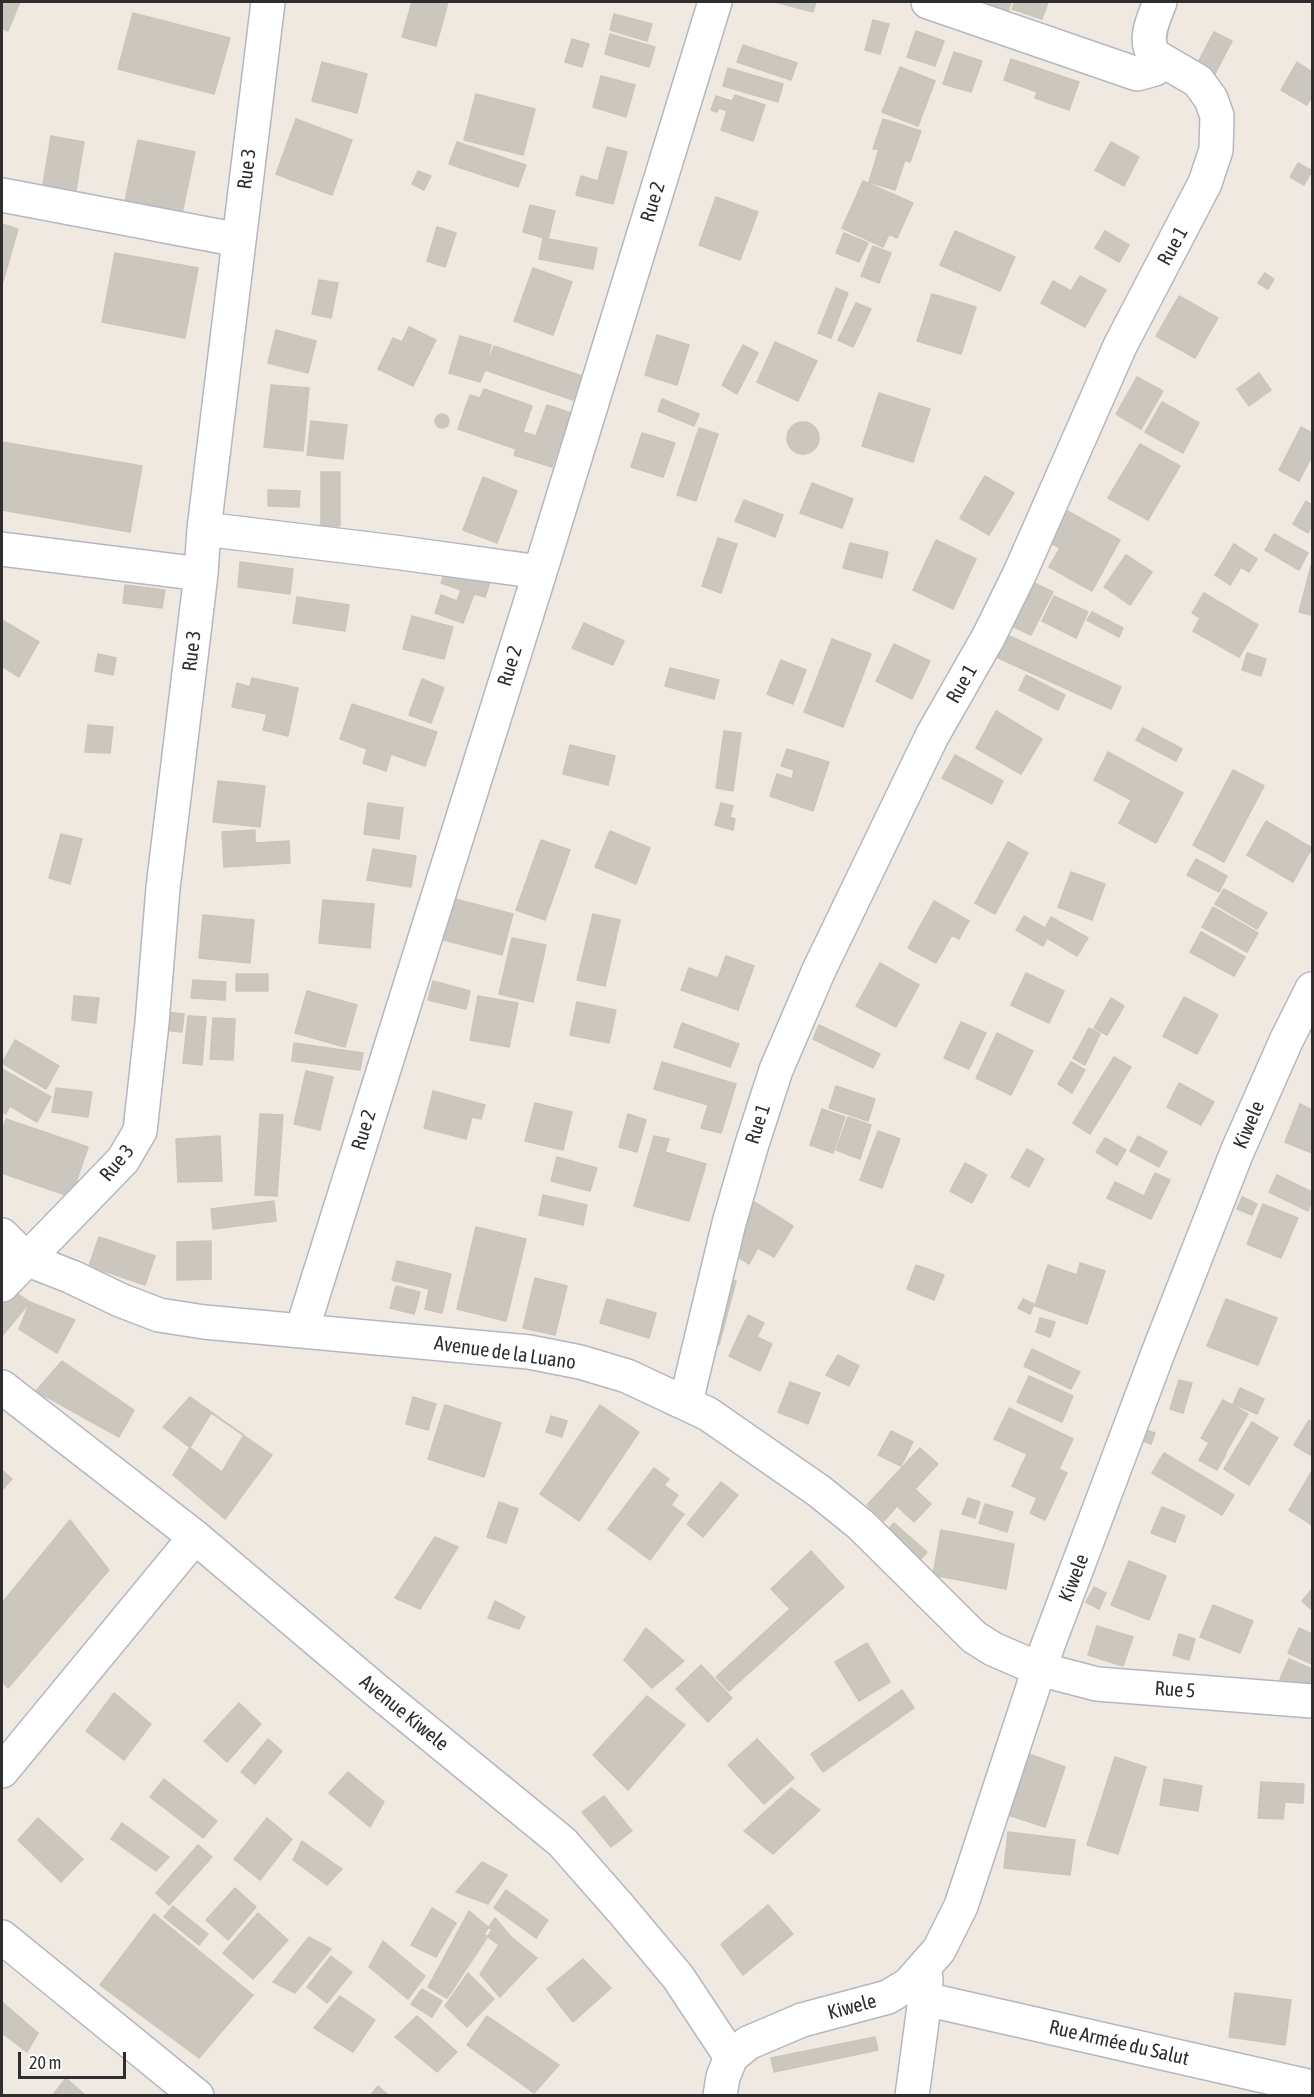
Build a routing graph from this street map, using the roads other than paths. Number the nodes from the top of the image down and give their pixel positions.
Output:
1 (268, 2) edge
2 (715, 2) edge
3 (928, 2) edge
4 (1160, 2) edge
5 (1163, 61) junction
6 (2, 195) edge
7 (239, 240) junction
8 (204, 530) junction
9 (2, 549) edge
10 (540, 572) junction
11 (201, 574) junction
12 (1312, 989) edge
13 (2, 1235) edge
14 (26, 1258) junction
15 (2, 1285) edge
16 (302, 1330) junction
17 (2, 1387) edge
18 (686, 1402) junction
19 (195, 1537) junction
20 (1039, 1669) junction
21 (1312, 1701) edge
22 (2, 1771) edge
23 (2, 1937) edge
24 (925, 1984) junction
25 (731, 2057) junction
26 (1312, 2087) edge
27 (197, 2096) edge
28 (720, 2096) edge
29 (912, 2096) edge

1 - 7 street, Rue 3
2 - 10 street, Rue 2
3 - 5 street
4 - 5 street
5 - 18 street, Rue 1
6 - 7 street
7 - 8 street, Rue 3
8 - 10 street
8 - 11 street, Rue 3
9 - 11 street
10 - 16 street, Rue 2
11 - 14 street, Rue 3
12 - 20 street, Kiwele
13 - 14 street, Avenue de la Luano
14 - 15 street, Rue 3
14 - 16 street, Avenue de la Luano
16 - 18 street, Avenue de la Luano
17 - 19 street, Avenue Kiwele
18 - 20 street, Avenue de la Luano
19 - 22 street
19 - 25 street, Avenue Kiwele
20 - 21 street, Rue 5
20 - 24 street, Kiwele
23 - 27 street
24 - 25 street, Kiwele
24 - 26 street, Rue Armée du Salut
24 - 29 street
25 - 28 street

